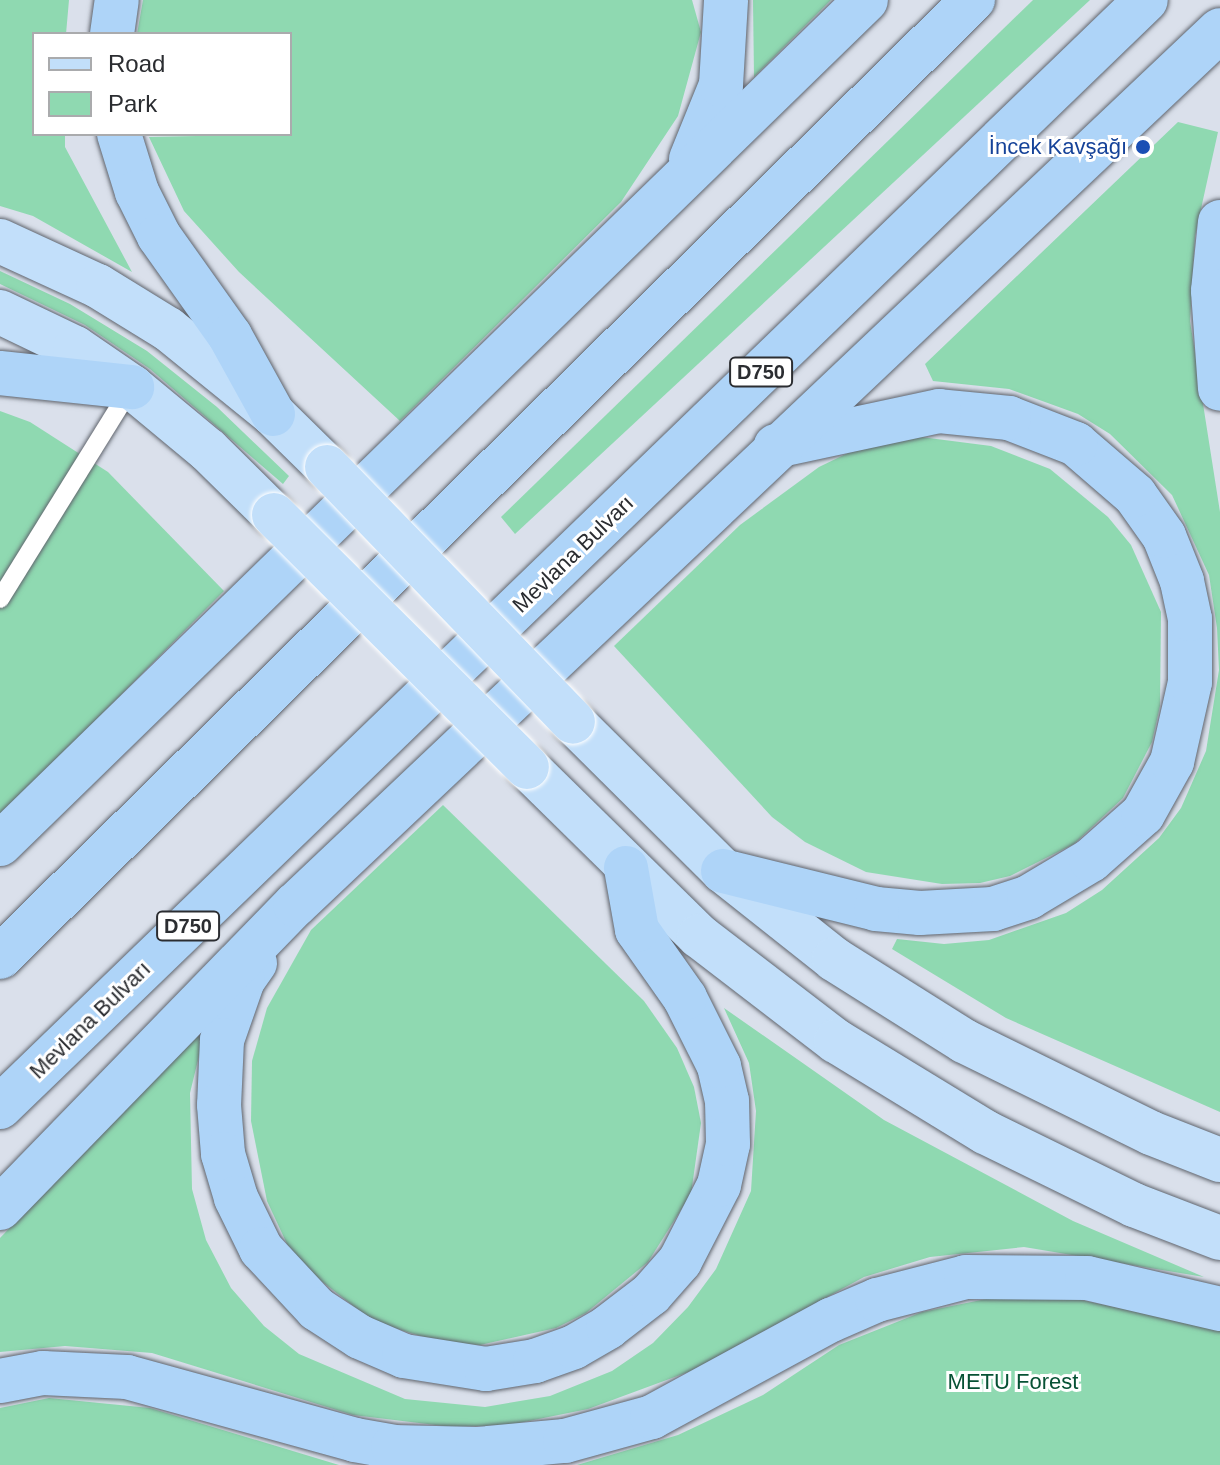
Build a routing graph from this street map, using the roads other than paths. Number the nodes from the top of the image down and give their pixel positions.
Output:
1 (117, 0) edge
2 (726, 0) edge
3 (866, 0) edge
4 (973, 0) edge
5 (1146, 0) edge
6 (1220, 30) edge
7 (112, 32) edge
8 (120, 136) edge
9 (676, 188) junction
10 (1220, 222) edge
11 (0, 241) edge
12 (0, 312) edge
13 (0, 373) edge
14 (132, 387) junction
15 (1220, 389) edge
16 (273, 414) junction
17 (776, 446) junction
18 (0, 599) edge
19 (0, 844) edge
20 (626, 868) junction
21 (723, 871) junction
22 (295, 905) junction
23 (0, 957) edge
24 (0, 1107) edge
25 (1220, 1160) edge
26 (0, 1208) edge
27 (1202, 1232) edge
28 (1220, 1309) edge
29 (0, 1381) edge

1 - 7 highway
2 - 9 highway
3 - 9 highway
4 - 23 highway
5 - 24 highway, Mevlana Bulvarı / D750
6 - 17 highway
8 - 16 highway
9 - 19 highway
10 - 15 highway
11 - 16 main road
12 - 14 main road
13 - 14 highway
14 - 18 lane
14 - 20 main road, bridge
16 - 21 main road, bridge
17 - 21 highway
17 - 22 highway
20 - 22 highway
20 - 27 main road
21 - 25 main road
22 - 26 highway
28 - 29 highway

